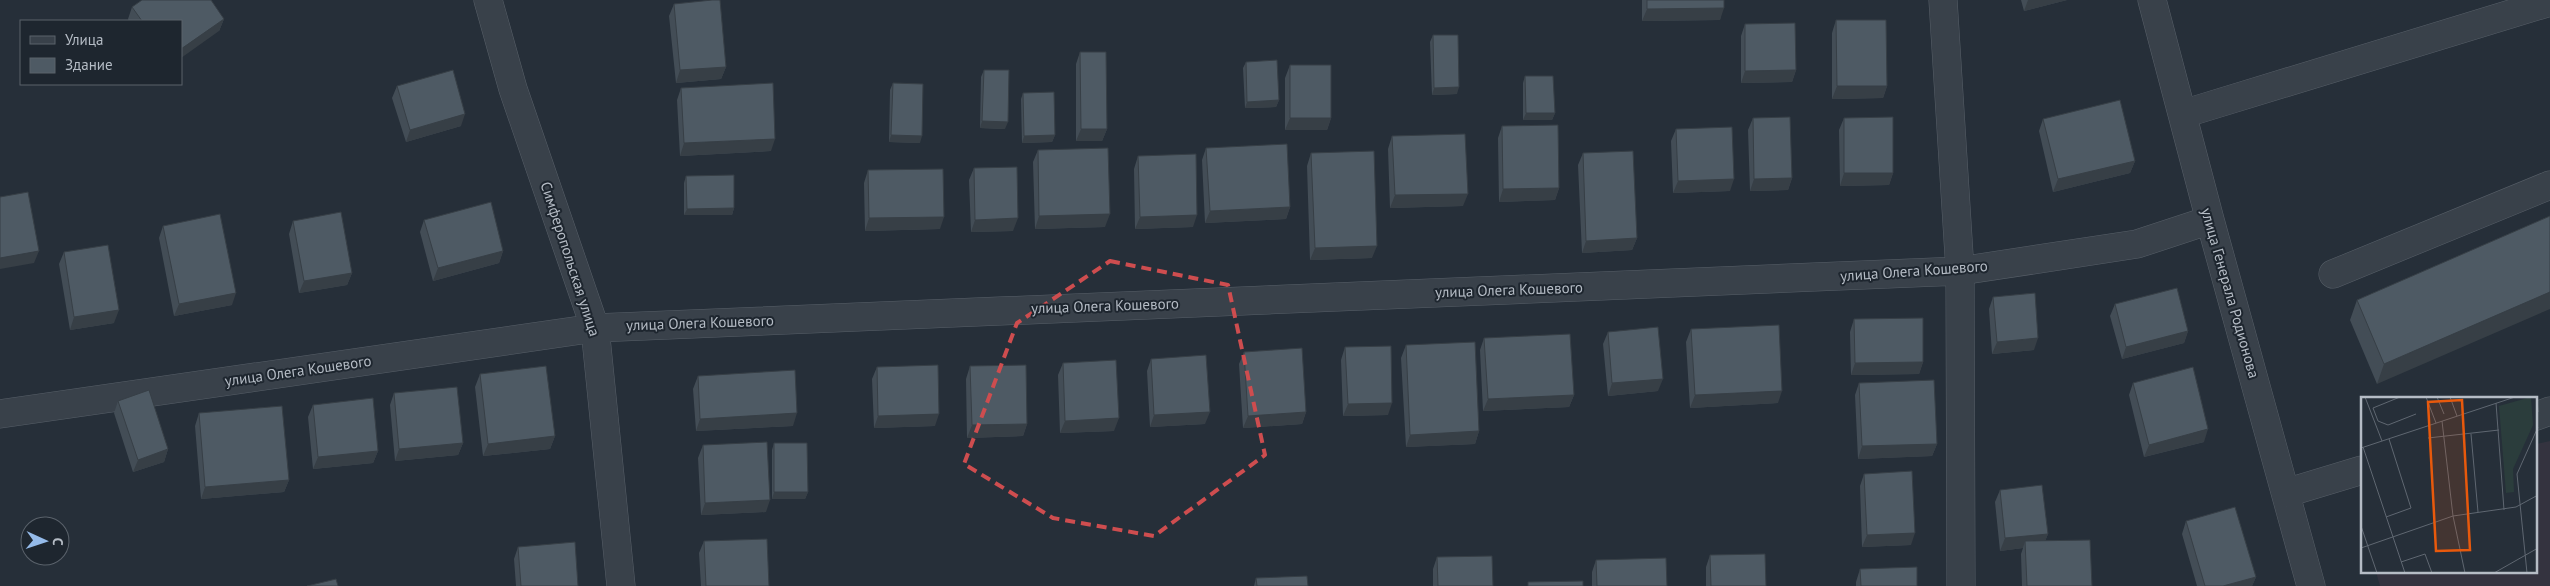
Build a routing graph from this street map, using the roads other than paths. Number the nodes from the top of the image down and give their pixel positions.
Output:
1 (488, 0) edge
2 (1943, 0) edge
3 (2152, 0) edge
4 (2550, 2) edge
5 (2183, 114) junction
6 (2550, 185) edge
7 (2210, 220) junction
8 (1960, 271) junction
9 (2332, 274) dead end
10 (595, 328) junction
11 (2550, 411) edge
12 (0, 414) edge
13 (2538, 415) edge
14 (2361, 470) edge
15 (2286, 493) junction
16 (621, 586) edge
17 (1961, 586) edge
18 (2312, 586) edge

1 - 10 street, Симферопольская улица
2 - 8 street
3 - 5 street, улица Генерала Родионова
4 - 5 street
5 - 7 street, улица Генерала Родионова
6 - 9 street
7 - 8 street, улица Олега Кошевого
7 - 15 street, улица Генерала Родионова
8 - 10 street, улица Олега Кошевого
8 - 17 street
10 - 12 street, улица Олега Кошевого
10 - 16 street, Симферопольская улица
11 - 13 street
14 - 15 street
15 - 18 street, улица Генерала Родионова

